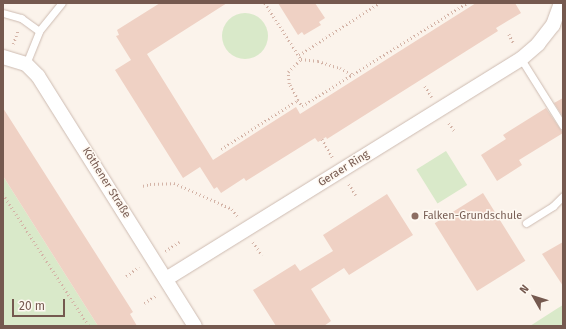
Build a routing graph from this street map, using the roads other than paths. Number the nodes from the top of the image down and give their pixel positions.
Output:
1 (62, 3) edge
2 (561, 3) edge
3 (3, 13) edge
4 (39, 31) junction
5 (3, 57) edge
6 (521, 59) junction
7 (26, 64) junction
8 (563, 126) edge
9 (563, 196) edge
10 (526, 223) dead end
11 (166, 279) junction
12 (195, 326) edge

1 - 4 lane
2 - 6 street, Geraer Ring
3 - 4 lane
4 - 7 lane
5 - 7 street, Köthener Straße
6 - 8 lane
6 - 11 street, Geraer Ring
7 - 11 street, Köthener Straße
9 - 10 lane
11 - 12 street, Köthener Straße

